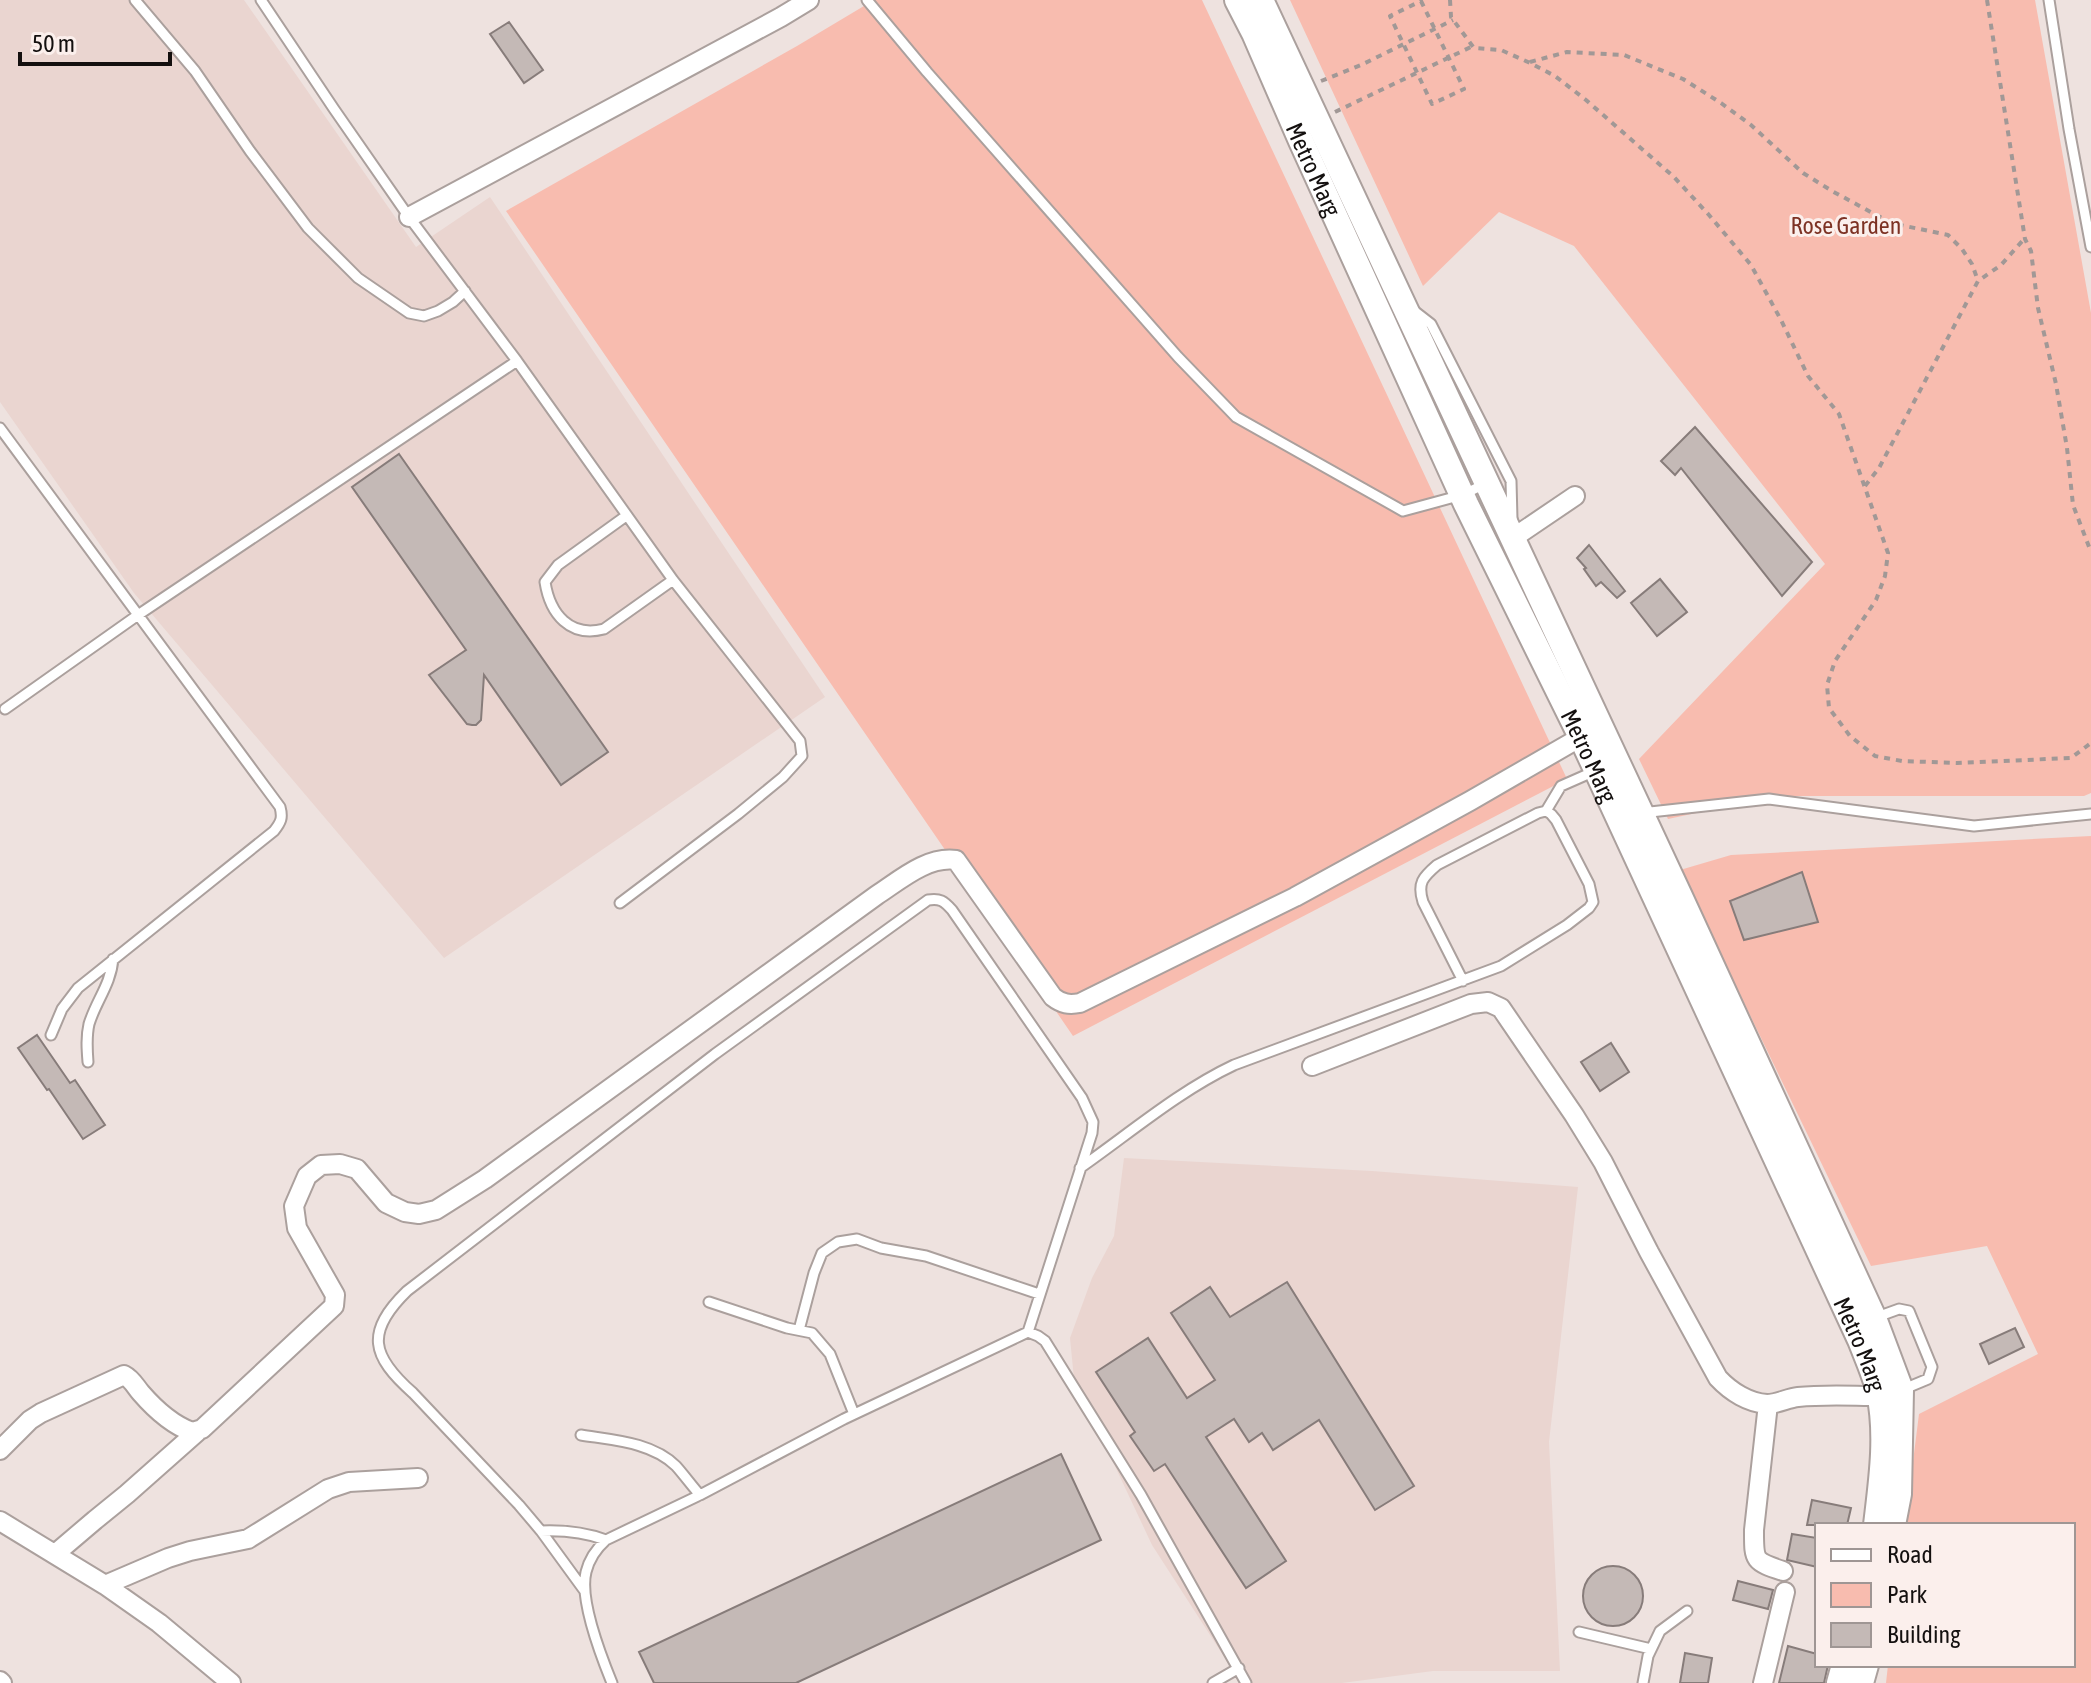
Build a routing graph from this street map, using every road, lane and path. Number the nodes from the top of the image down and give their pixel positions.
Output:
1 (135, 0) edge
2 (261, 0) edge
3 (809, 0) edge
4 (867, 0) edge
5 (1237, 0) edge
6 (1261, 0) edge
7 (1450, 0) edge
8 (1987, 0) edge
9 (2049, 0) edge
10 (1453, 20) junction
11 (1434, 29) junction
12 (1403, 44) junction
13 (1473, 46) junction
14 (1448, 58) junction
15 (1528, 62) junction
16 (1417, 73) junction
17 (1304, 87) junction
18 (1318, 119) junction
19 (409, 217) junction
20 (2025, 239) junction
21 (2091, 247) edge
22 (1978, 281) junction
23 (465, 291) junction
24 (1403, 302) junction
25 (517, 361) junction
26 (0, 428) edge
27 (1487, 483) junction
28 (1865, 486) junction
29 (1462, 495) junction
30 (1575, 496) dead end
31 (626, 516) junction
32 (1513, 538) junction
33 (2091, 552) edge
34 (673, 580) junction
35 (138, 615) junction
36 (5, 709) dead end
37 (1581, 737) junction
38 (2091, 743) edge
39 (1597, 770) junction
40 (1546, 811) junction
41 (2091, 814) edge
42 (1630, 817) junction
43 (620, 903) dead end
44 (113, 959) junction
45 (1463, 981) junction
46 (51, 1035) dead end
47 (88, 1062) dead end
48 (1312, 1066) dead end
49 (1080, 1168) junction
50 (1039, 1294) junction
51 (709, 1302) dead end
52 (1874, 1318) junction
53 (799, 1330) junction
54 (1028, 1332) junction
55 (1890, 1393) junction
56 (1768, 1404) junction
57 (854, 1414) junction
58 (197, 1432) junction
59 (581, 1435) dead end
60 (0, 1450) edge
61 (418, 1478) dead end
62 (700, 1495) junction
63 (0, 1521) edge
64 (1876, 1523) edge
65 (1893, 1523) edge
66 (541, 1531) junction
67 (606, 1540) junction
68 (55, 1554) junction
69 (1783, 1571) dead end
70 (105, 1585) junction
71 (584, 1590) junction
72 (1785, 1592) dead end
73 (1687, 1611) dead end
74 (1579, 1632) dead end
75 (1651, 1649) junction
76 (1239, 1668) junction
77 (231, 1683) edge
78 (612, 1683) edge
79 (1213, 1683) edge
80 (1246, 1683) edge
81 (1643, 1683) edge
82 (1763, 1683) edge

1 - 23 lane
2 - 19 lane
3 - 19 street
4 - 29 lane
5 - 29 street, Metro Marg
6 - 17 street, Metro Marg
7 - 10 path
8 - 20 path
9 - 21 lane
10 - 11 path
10 - 13 path
11 - 12 path
11 - 12 path
11 - 14 path
12 - 16 path
12 - 17 path
13 - 14 path
13 - 15 path
14 - 16 path
14 - 16 path
15 - 22 path
15 - 28 path
16 - 18 path
17 - 18 street, Metro Marg
18 - 24 street, Metro Marg
19 - 23 lane
20 - 22 path
20 - 33 path
22 - 28 path
23 - 25 lane
24 - 27 street, Metro Marg
24 - 32 lane
25 - 31 lane
25 - 35 lane
26 - 35 lane
27 - 29 lane
27 - 32 street, Metro Marg
28 - 38 path
29 - 37 street, Metro Marg
30 - 32 street
31 - 34 lane
31 - 34 lane
32 - 42 street, Metro Marg
34 - 43 lane
35 - 36 lane
35 - 44 lane
37 - 39 street, Metro Marg
37 - 58 street
39 - 40 lane
39 - 42 street, Metro Marg
40 - 45 lane
40 - 45 lane
41 - 42 lane
42 - 52 street, Metro Marg
42 - 55 street, Metro Marg
44 - 46 lane
44 - 47 lane
45 - 49 lane
48 - 56 street
49 - 50 lane
49 - 66 lane
50 - 53 lane
50 - 54 lane
51 - 53 lane
52 - 55 street, Metro Marg
52 - 55 lane
53 - 57 lane
54 - 57 lane
54 - 76 lane
55 - 56 street
55 - 64 street, Metro Marg
55 - 65 street, Metro Marg
56 - 69 street
57 - 62 lane
58 - 60 street
58 - 68 street
59 - 62 lane
61 - 70 street
62 - 67 lane
63 - 68 street
66 - 67 lane
66 - 71 lane
67 - 71 lane
68 - 70 street
70 - 77 street
71 - 78 lane
72 - 82 street
73 - 75 lane
74 - 75 lane
75 - 81 lane
76 - 79 lane
76 - 80 lane

